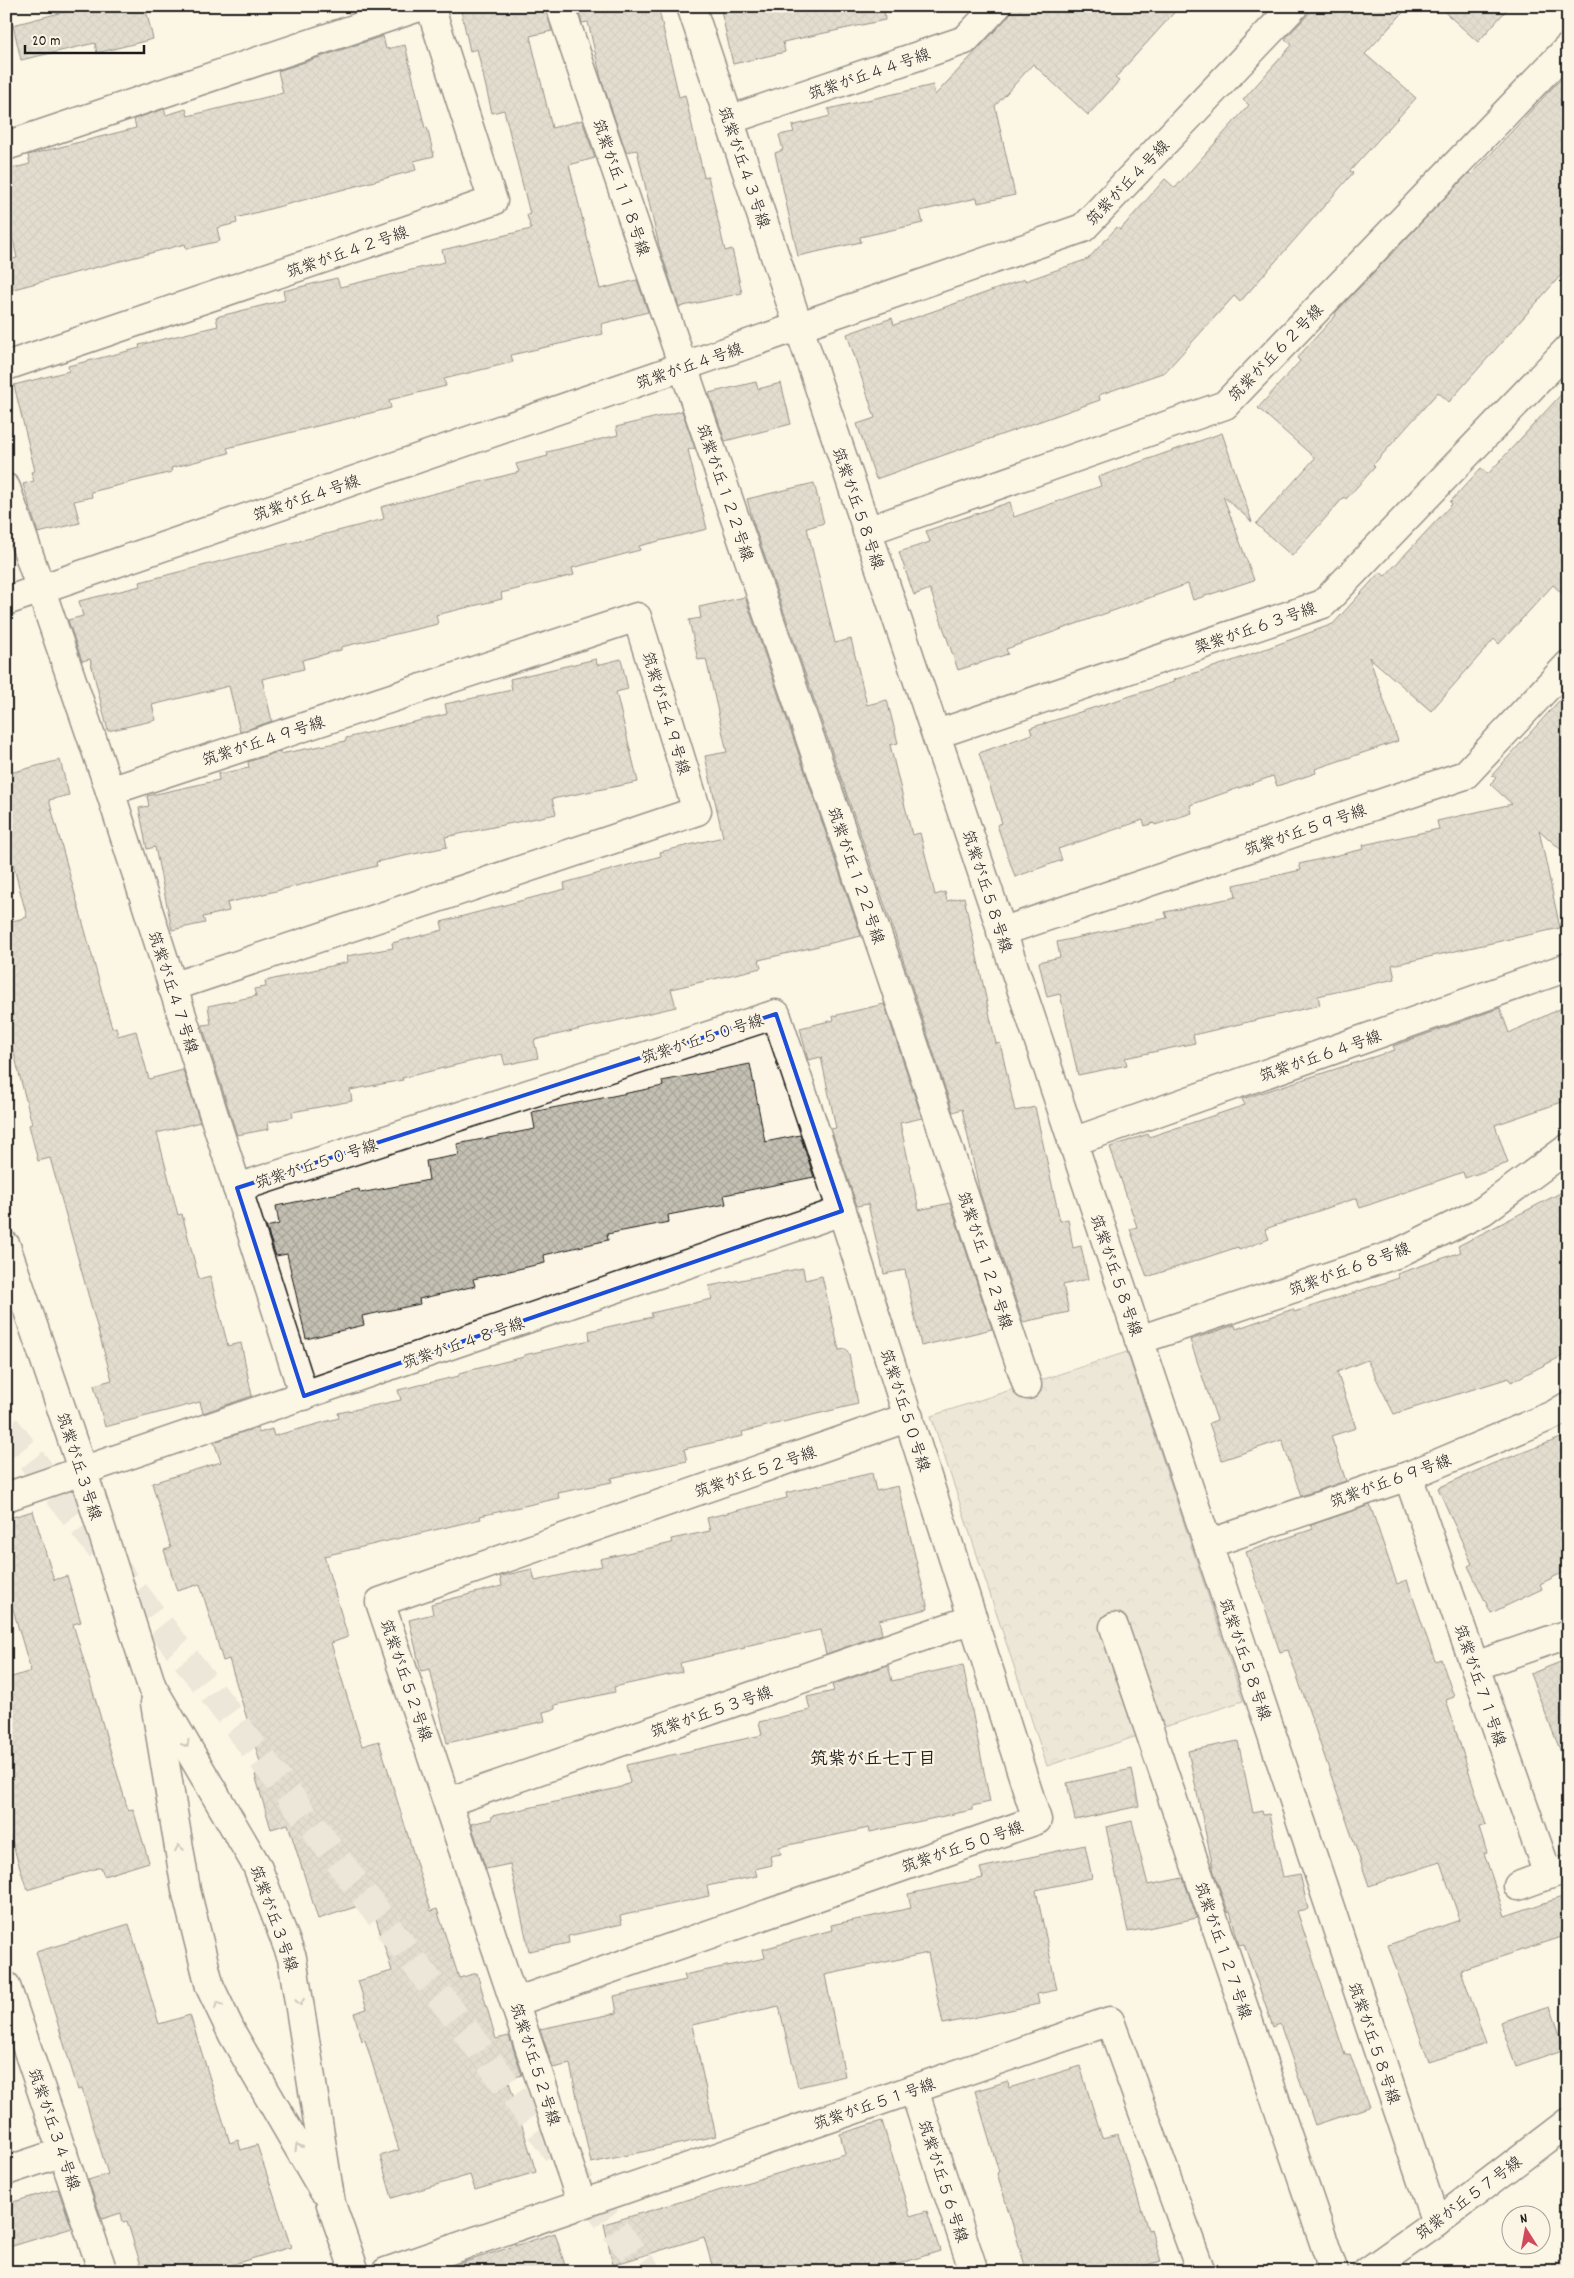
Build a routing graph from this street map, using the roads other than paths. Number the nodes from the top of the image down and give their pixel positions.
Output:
1 (422, 6) edge
2 (430, 6) edge
3 (560, 6) edge
4 (691, 6) edge
5 (997, 6) edge
6 (1294, 6) edge
7 (1568, 48) edge
8 (729, 120) junction
9 (6, 146) edge
10 (798, 328) junction
11 (1568, 348) edge
12 (6, 366) edge
13 (684, 367) junction
14 (6, 488) edge
15 (867, 530) junction
16 (40, 589) junction
17 (6, 601) edge
18 (1568, 665) edge
19 (937, 734) junction
20 (110, 791) junction
21 (1001, 932) junction
22 (1568, 967) edge
23 (172, 987) junction
24 (1072, 1142) junction
25 (1568, 1148) edge
26 (237, 1188) junction
27 (842, 1211) junction
28 (6, 1246) edge
29 (1139, 1340) junction
30 (1027, 1385) dead end
31 (304, 1396) junction
32 (1568, 1406) edge
33 (909, 1418) junction
34 (83, 1472) junction
35 (1408, 1476) junction
36 (6, 1498) edge
37 (1208, 1544) junction
38 (973, 1619) junction
39 (1114, 1627) dead end
40 (1568, 1634) edge
41 (1475, 1666) junction
42 (152, 1687) junction
43 (448, 1802) junction
44 (1558, 1872) edge
45 (1518, 1886) dead end
46 (6, 1986) edge
47 (515, 2002) junction
48 (914, 2090) junction
49 (1568, 2122) edge
50 (63, 2152) junction
51 (6, 2171) edge
52 (331, 2204) junction
53 (582, 2204) junction
54 (1436, 2223) junction
55 (103, 2272) edge
56 (355, 2272) edge
57 (386, 2272) edge
58 (974, 2272) edge
59 (1201, 2272) edge
60 (1334, 2272) edge
61 (1367, 2272) edge

1 - 9 street
2 - 12 street, 筑紫が丘４２号線
3 - 13 street, 筑紫が丘１１８号線
4 - 8 street, 筑紫が丘４３号線
5 - 8 street, 筑紫が丘４４号線
6 - 10 street, 筑紫が丘４号線
7 - 15 street, 筑紫が丘６２号線
8 - 10 street, 筑紫が丘４３号線
10 - 13 street, 筑紫が丘４号線
10 - 15 street, 筑紫が丘５８号線
11 - 19 street, 築紫が丘６３号線
13 - 16 street, 筑紫が丘４号線
13 - 30 street, 筑紫が丘１２２号線
14 - 16 street, 筑紫が丘４７号線
15 - 19 street, 筑紫が丘５８号線
16 - 17 street, 筑紫が丘４号線
16 - 20 street, 筑紫が丘４７号線
18 - 21 street, 筑紫が丘５９号線
19 - 21 street, 筑紫が丘５８号線
20 - 23 street, 筑紫が丘４７号線
20 - 23 street, 筑紫が丘４９号線
21 - 24 street, 筑紫が丘５８号線
22 - 24 street, 筑紫が丘６４号線
23 - 26 street, 筑紫が丘４７号線
24 - 29 street, 筑紫が丘５８号線
25 - 29 street, 筑紫が丘６８号線
26 - 27 street, 筑紫が丘５０号線
26 - 31 street, 筑紫が丘４７号線
27 - 31 street, 筑紫が丘４８号線
27 - 33 street, 筑紫が丘５０号線
28 - 34 street, 筑紫が丘３号線
29 - 37 street, 筑紫が丘５８号線
31 - 34 street, 筑紫が丘４８号線
32 - 35 street, 筑紫が丘６９号線
33 - 38 street, 筑紫が丘５０号線
33 - 43 street, 筑紫が丘５２号線
34 - 36 street, 筑紫が丘４８号線
34 - 42 street, 筑紫が丘３号線
35 - 37 street, 筑紫が丘６９号線
35 - 41 street, 筑紫が丘７１号線
37 - 54 street, 筑紫が丘５８号線
38 - 43 street, 筑紫が丘５３号線
38 - 47 street, 筑紫が丘５０号線
39 - 60 street, 筑紫が丘１２７号線
40 - 41 street
41 - 44 street, 筑紫が丘７１号線
52 -> 42 street, 筑紫が丘３号線
42 -> 52 street, 筑紫が丘３号線
43 - 47 street, 筑紫が丘５２号線
44 - 45 street
46 - 50 street, 筑紫が丘３４号線
47 - 53 street, 筑紫が丘５２号線
48 - 53 street, 筑紫が丘５１号線
48 - 58 street, 筑紫が丘５６号線
48 - 59 street, 筑紫が丘５１号線
49 - 54 street, 筑紫が丘５７号線
50 - 51 street
50 - 55 street, 筑紫が丘３４号線
52 - 56 street, 筑紫が丘３号線
53 - 57 street, 筑紫が丘５１号線
54 - 61 street, 筑紫が丘５７号線

